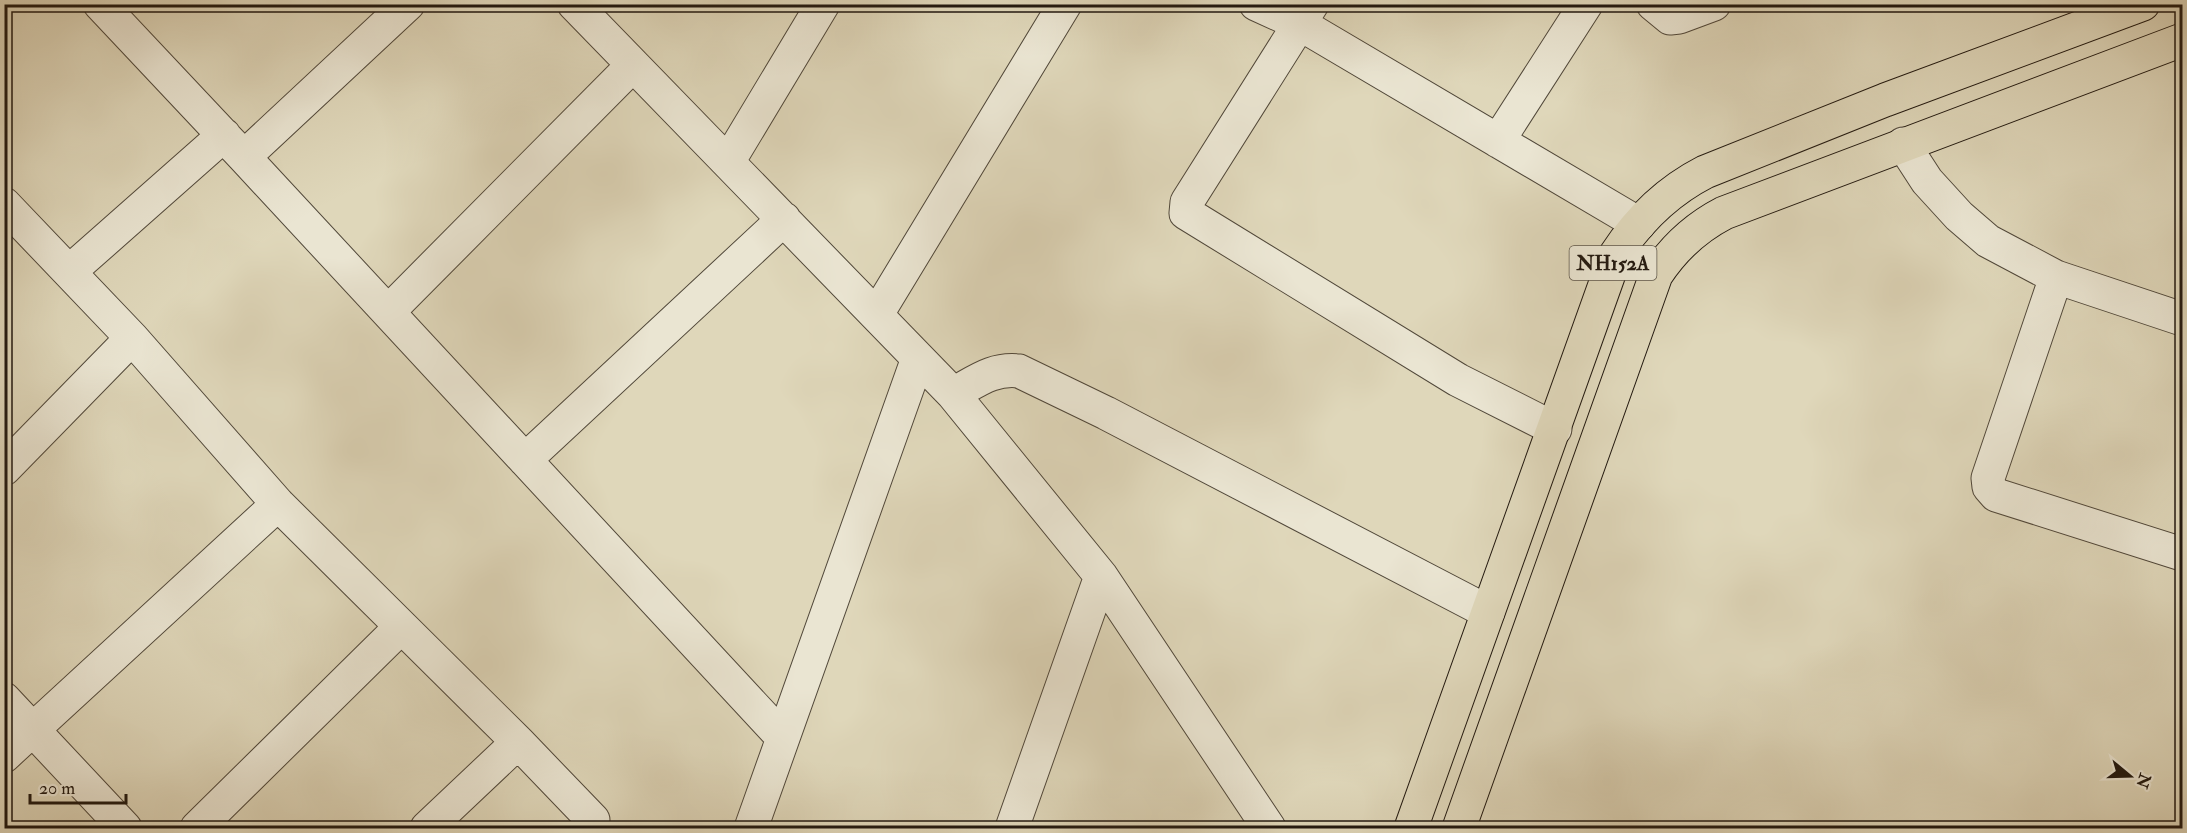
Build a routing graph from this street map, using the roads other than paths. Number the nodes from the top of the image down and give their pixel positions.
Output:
1 (100, 4) edge
2 (408, 4) edge
3 (574, 4) edge
4 (824, 4) edge
5 (1065, 4) edge
6 (1256, 4) edge
7 (1586, 4) edge
8 (1653, 4) edge
9 (1714, 4) edge
10 (2142, 4) edge
11 (1306, 14) edge
12 (2182, 40) edge
13 (633, 65) junction
14 (1498, 141) junction
15 (1903, 144) junction
16 (234, 146) junction
17 (728, 162) junction
18 (4, 204) edge
19 (784, 219) junction
20 (1639, 224) junction
21 (69, 272) junction
22 (2056, 277) junction
23 (2182, 295) edge
24 (2150, 307) junction
25 (388, 312) junction
26 (877, 314) junction
27 (2182, 319) edge
28 (132, 338) junction
29 (918, 358) junction
30 (953, 394) junction
31 (1555, 429) junction
32 (525, 460) junction
33 (4, 469) edge
34 (278, 504) junction
35 (2182, 554) edge
36 (1101, 576) junction
37 (1488, 612) junction
38 (401, 627) junction
39 (4, 699) edge
40 (33, 731) junction
41 (783, 738) junction
42 (518, 742) junction
43 (4, 756) edge
44 (593, 820) dead end
45 (124, 828) edge
46 (197, 828) edge
47 (427, 828) edge
48 (751, 828) edge
49 (1012, 828) edge
50 (1269, 828) edge
51 (1411, 828) edge
52 (1459, 828) edge

1 - 16 street
2 - 16 street
3 - 13 street
4 - 17 street
5 - 26 street
6 - 11 street
7 - 14 street
8 - 9 street
10 - 20 highway, NH152A
11 - 14 street
11 - 31 street
12 - 15 highway, NH152A
13 - 17 street
13 - 25 street
14 - 20 street
15 - 22 street
15 - 52 highway, NH152A
16 - 21 street
16 - 25 street
17 - 19 street
18 - 21 street
19 - 26 street
19 - 32 street
20 - 31 highway, NH152A
21 - 28 street
22 - 24 street
22 - 35 street
23 - 24 street
24 - 27 street
25 - 32 street
26 - 29 street
28 - 33 street
28 - 34 street
29 - 30 street
29 - 41 street
30 - 36 street
30 - 37 street
31 - 37 highway, NH152A
32 - 41 street
34 - 38 street
34 - 40 street
36 - 49 street
36 - 50 street
37 - 51 highway, NH152A
38 - 42 street
38 - 46 street
39 - 40 street
40 - 43 street
40 - 45 street
41 - 48 street
42 - 44 street
42 - 47 street

